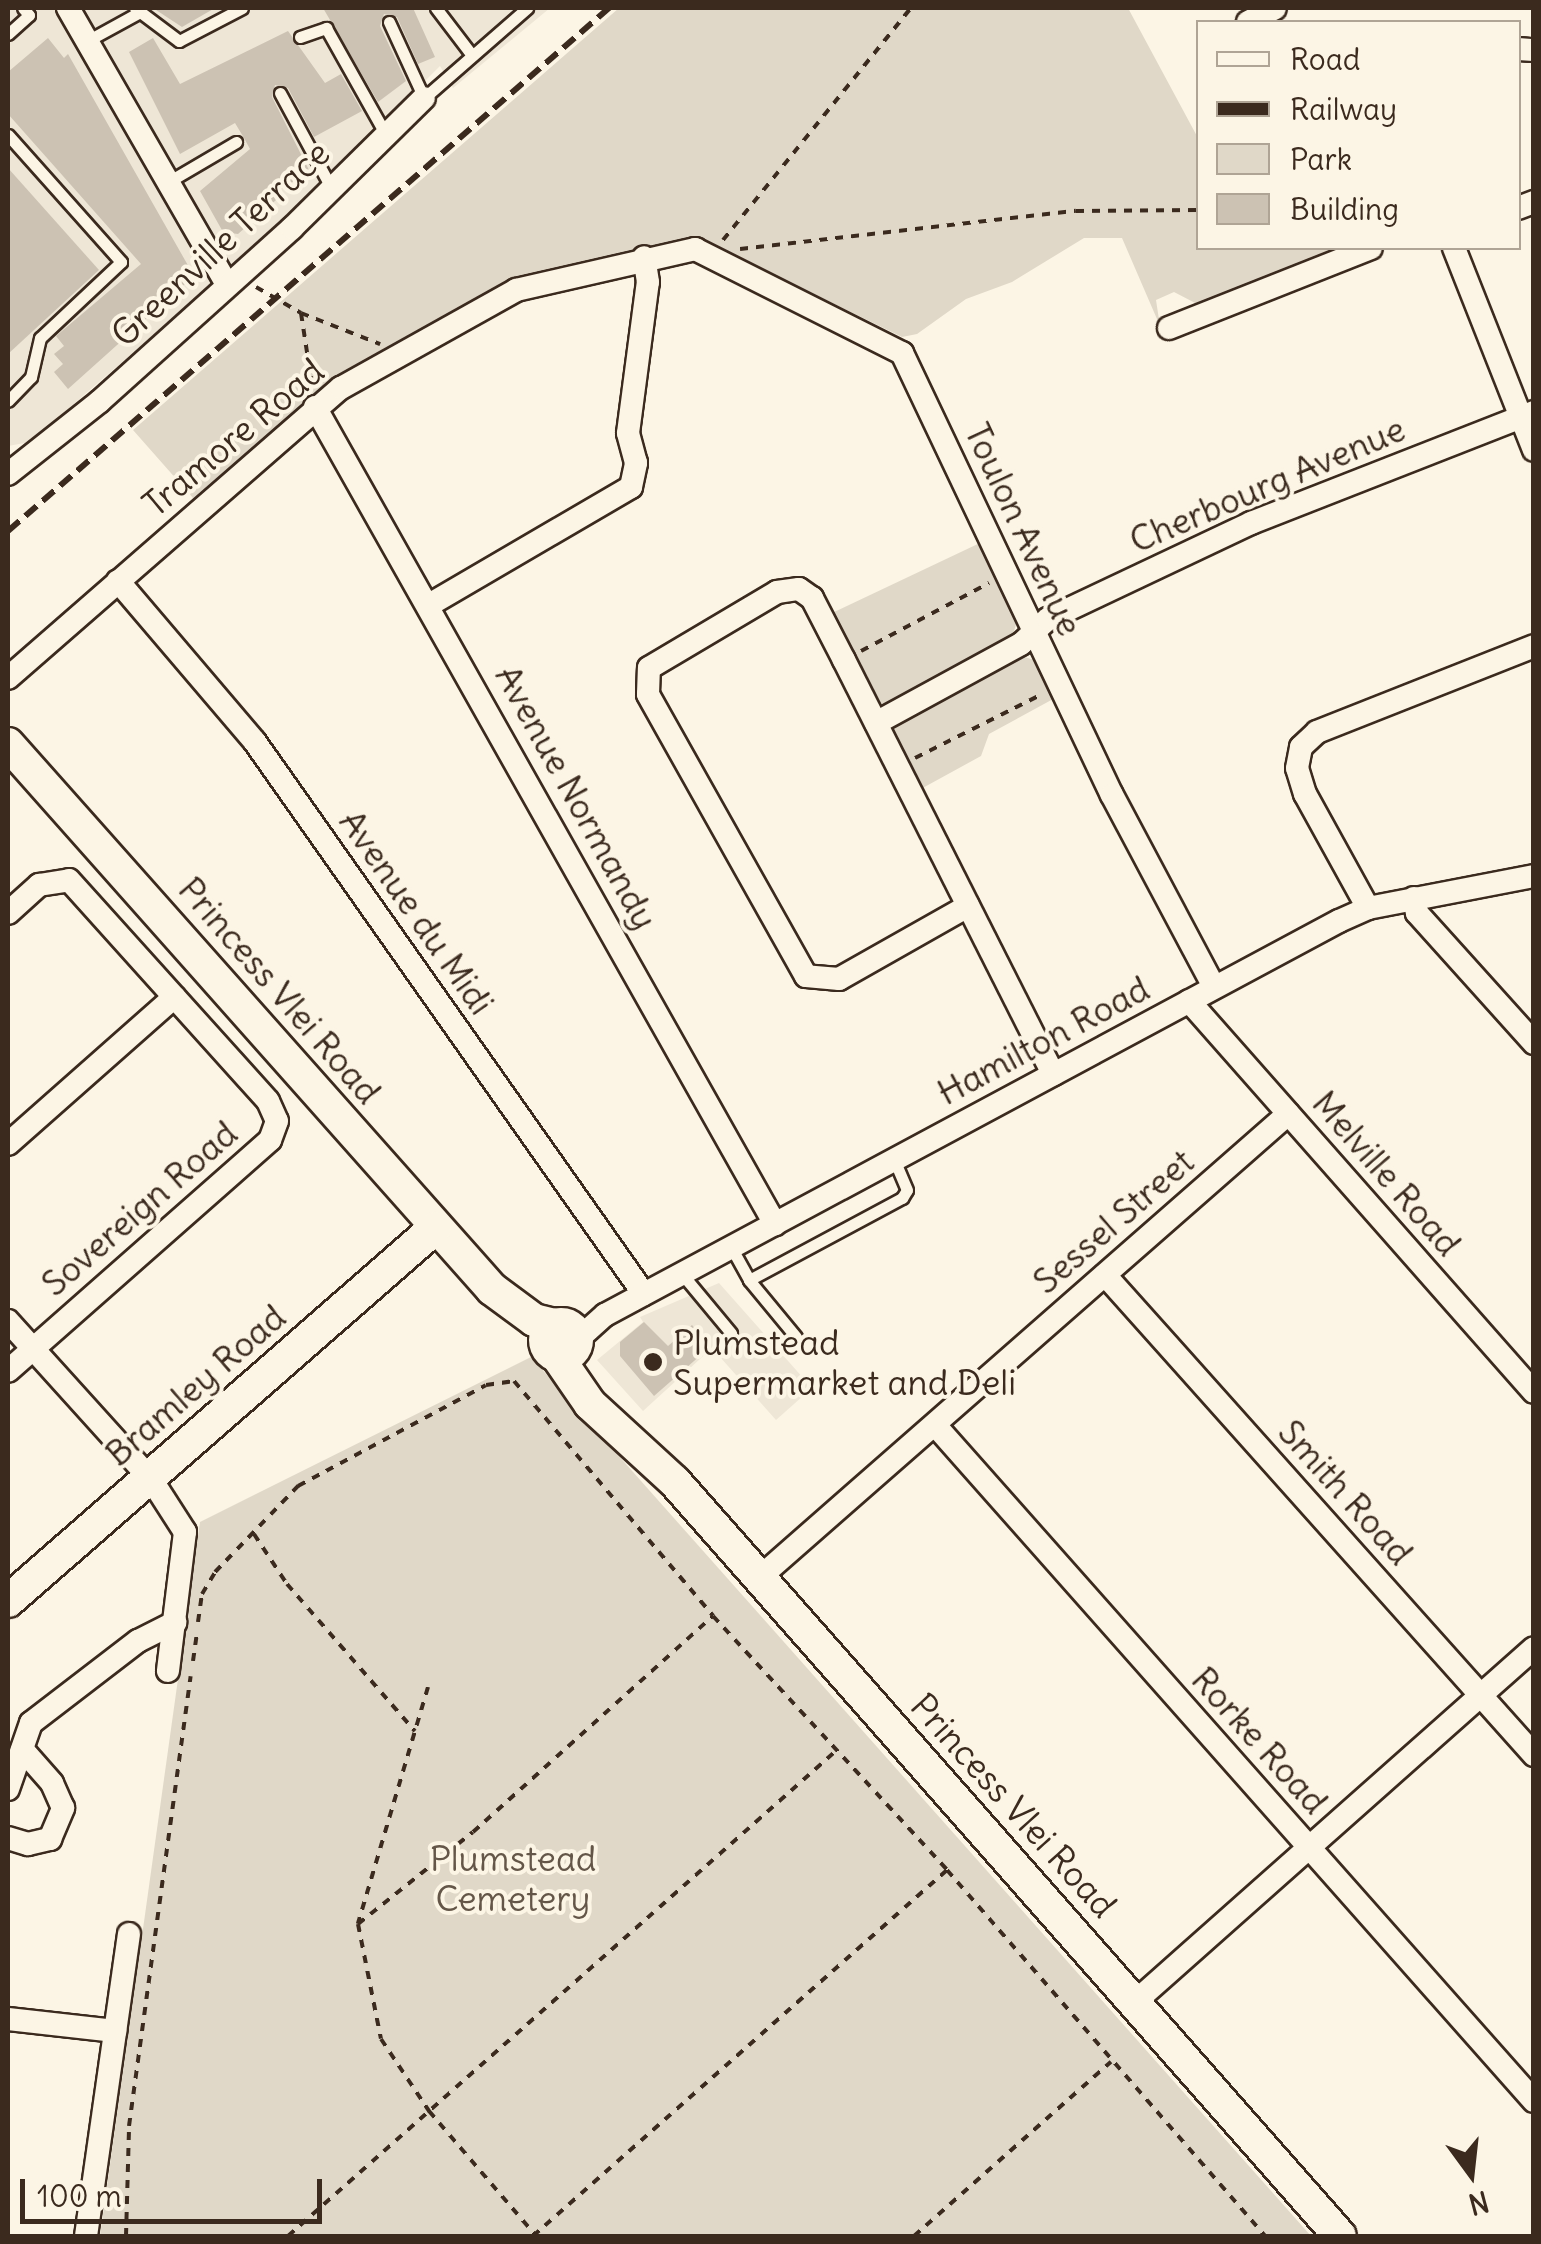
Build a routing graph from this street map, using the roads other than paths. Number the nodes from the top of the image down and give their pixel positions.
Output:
1 (68, 8) edge
2 (242, 8) edge
3 (436, 8) edge
4 (527, 8) edge
5 (1275, 8) edge
6 (31, 10) edge
7 (137, 10) edge
8 (1252, 20) edge
9 (389, 22) dead end
10 (8, 34) edge
11 (300, 36) dead end
12 (87, 41) junction
13 (471, 54) junction
14 (280, 93) dead end
15 (424, 98) junction
16 (8, 135) edge
17 (386, 136) junction
18 (236, 142) dead end
19 (168, 182) junction
20 (332, 188) junction
21 (1366, 250) edge
22 (1455, 250) edge
23 (644, 257) junction
24 (227, 285) junction
25 (1170, 328) dead end
26 (8, 402) edge
27 (315, 407) junction
28 (1527, 414) edge
29 (1534, 450) edge
30 (8, 474) edge
31 (118, 581) junction
32 (429, 605) junction
33 (1034, 632) junction
34 (1534, 646) edge
35 (8, 678) edge
36 (876, 723) junction
37 (8, 744) edge
38 (1534, 876) edge
39 (1414, 898) junction
40 (968, 906) junction
41 (1368, 908) junction
42 (8, 913) edge
43 (1214, 987) junction
44 (174, 997) junction
45 (1189, 1001) junction
46 (1534, 1042) edge
47 (1053, 1074) junction
48 (1288, 1114) junction
49 (8, 1144) edge
50 (894, 1160) junction
51 (775, 1224) junction
52 (435, 1228) junction
53 (732, 1247) junction
54 (682, 1274) junction
55 (1105, 1276) junction
56 (750, 1280) junction
57 (644, 1294) junction
58 (8, 1321) edge
59 (731, 1334) dead end
60 (796, 1337) dead end
61 (563, 1340) junction
62 (33, 1348) junction
63 (8, 1371) edge
64 (1534, 1392) edge
65 (935, 1424) junction
66 (151, 1479) junction
67 (760, 1578) junction
68 (8, 1601) edge
69 (176, 1622) junction
70 (1534, 1648) edge
71 (168, 1671) dead end
72 (1481, 1695) junction
73 (22, 1749) junction
74 (1534, 1755) edge
75 (8, 1789) edge
76 (8, 1838) edge
77 (1309, 1848) junction
78 (129, 1934) dead end
79 (1135, 2002) junction
80 (8, 2020) edge
81 (115, 2031) junction
82 (1534, 2101) edge
83 (86, 2236) edge
84 (1340, 2236) edge

1 - 12 street
2 - 7 lane
3 - 13 lane
4 - 13 lane, Greenville Terrace
5 - 8 street
6 - 10 lane
7 - 12 lane
9 - 15 lane
11 - 17 lane
12 - 19 street
13 - 15 lane, Greenville Terrace
14 - 20 lane
15 - 17 street, Greenville Terrace
16 - 26 lane
17 - 20 street, Greenville Terrace
18 - 19 lane
19 - 24 street
20 - 24 street, Greenville Terrace
21 - 25 street
22 - 28 street
23 - 27 street, Tramore Road
23 - 32 street
23 - 33 street, Toulon Avenue
24 - 30 street, Greenville Terrace
27 - 31 street, Tramore Road
27 - 32 street, Avenue Normandy
28 - 29 street
28 - 33 street, Cherbourg Avenue
31 - 35 street, Tramore Road
31 - 57 street, Avenue du Midi
32 - 51 street, Avenue Normandy
33 - 36 street, Cherbourg Avenue
33 - 43 street, Toulon Avenue
34 - 41 street
36 - 40 street
36 - 40 street
37 - 52 street, Princess Vlei Road
38 - 39 street, Hamilton Road
39 - 41 street, Hamilton Road
39 - 46 street
40 - 47 street
41 - 43 street, Hamilton Road
42 - 44 street
43 - 45 street, Hamilton Road
44 - 49 street
44 - 62 street, Sovereign Road
45 - 47 street, Hamilton Road
45 - 48 street, Melville Road
47 - 50 street, Hamilton Road
48 - 55 street, Sessel Street
48 - 64 street, Melville Road
50 - 51 street, Hamilton Road
50 - 56 lane
51 - 53 street, Hamilton Road
52 - 61 street, Princess Vlei Road
52 - 66 street, Bramley Road
53 - 54 street, Hamilton Road
53 - 56 lane
54 - 57 street, Hamilton Road
54 - 59 lane
55 - 65 street, Sessel Street
55 - 72 street, Smith Road
56 - 60 lane
57 - 61 street, Hamilton Road
58 - 62 street
61 - 67 street, Princess Vlei Road
62 - 63 street, Sovereign Road
62 - 66 street
65 - 67 street, Sessel Street
65 - 77 street, Rorke Road
66 - 68 street, Bramley Road
66 - 69 street
67 - 79 street, Princess Vlei Road
69 - 71 street
69 - 73 street
70 - 72 street
72 - 74 street, Smith Road
72 - 77 street
73 - 75 street
73 - 76 street
77 - 79 street
77 - 82 street, Rorke Road
78 - 81 street
79 - 84 street, Princess Vlei Road
80 - 81 street
81 - 83 street

